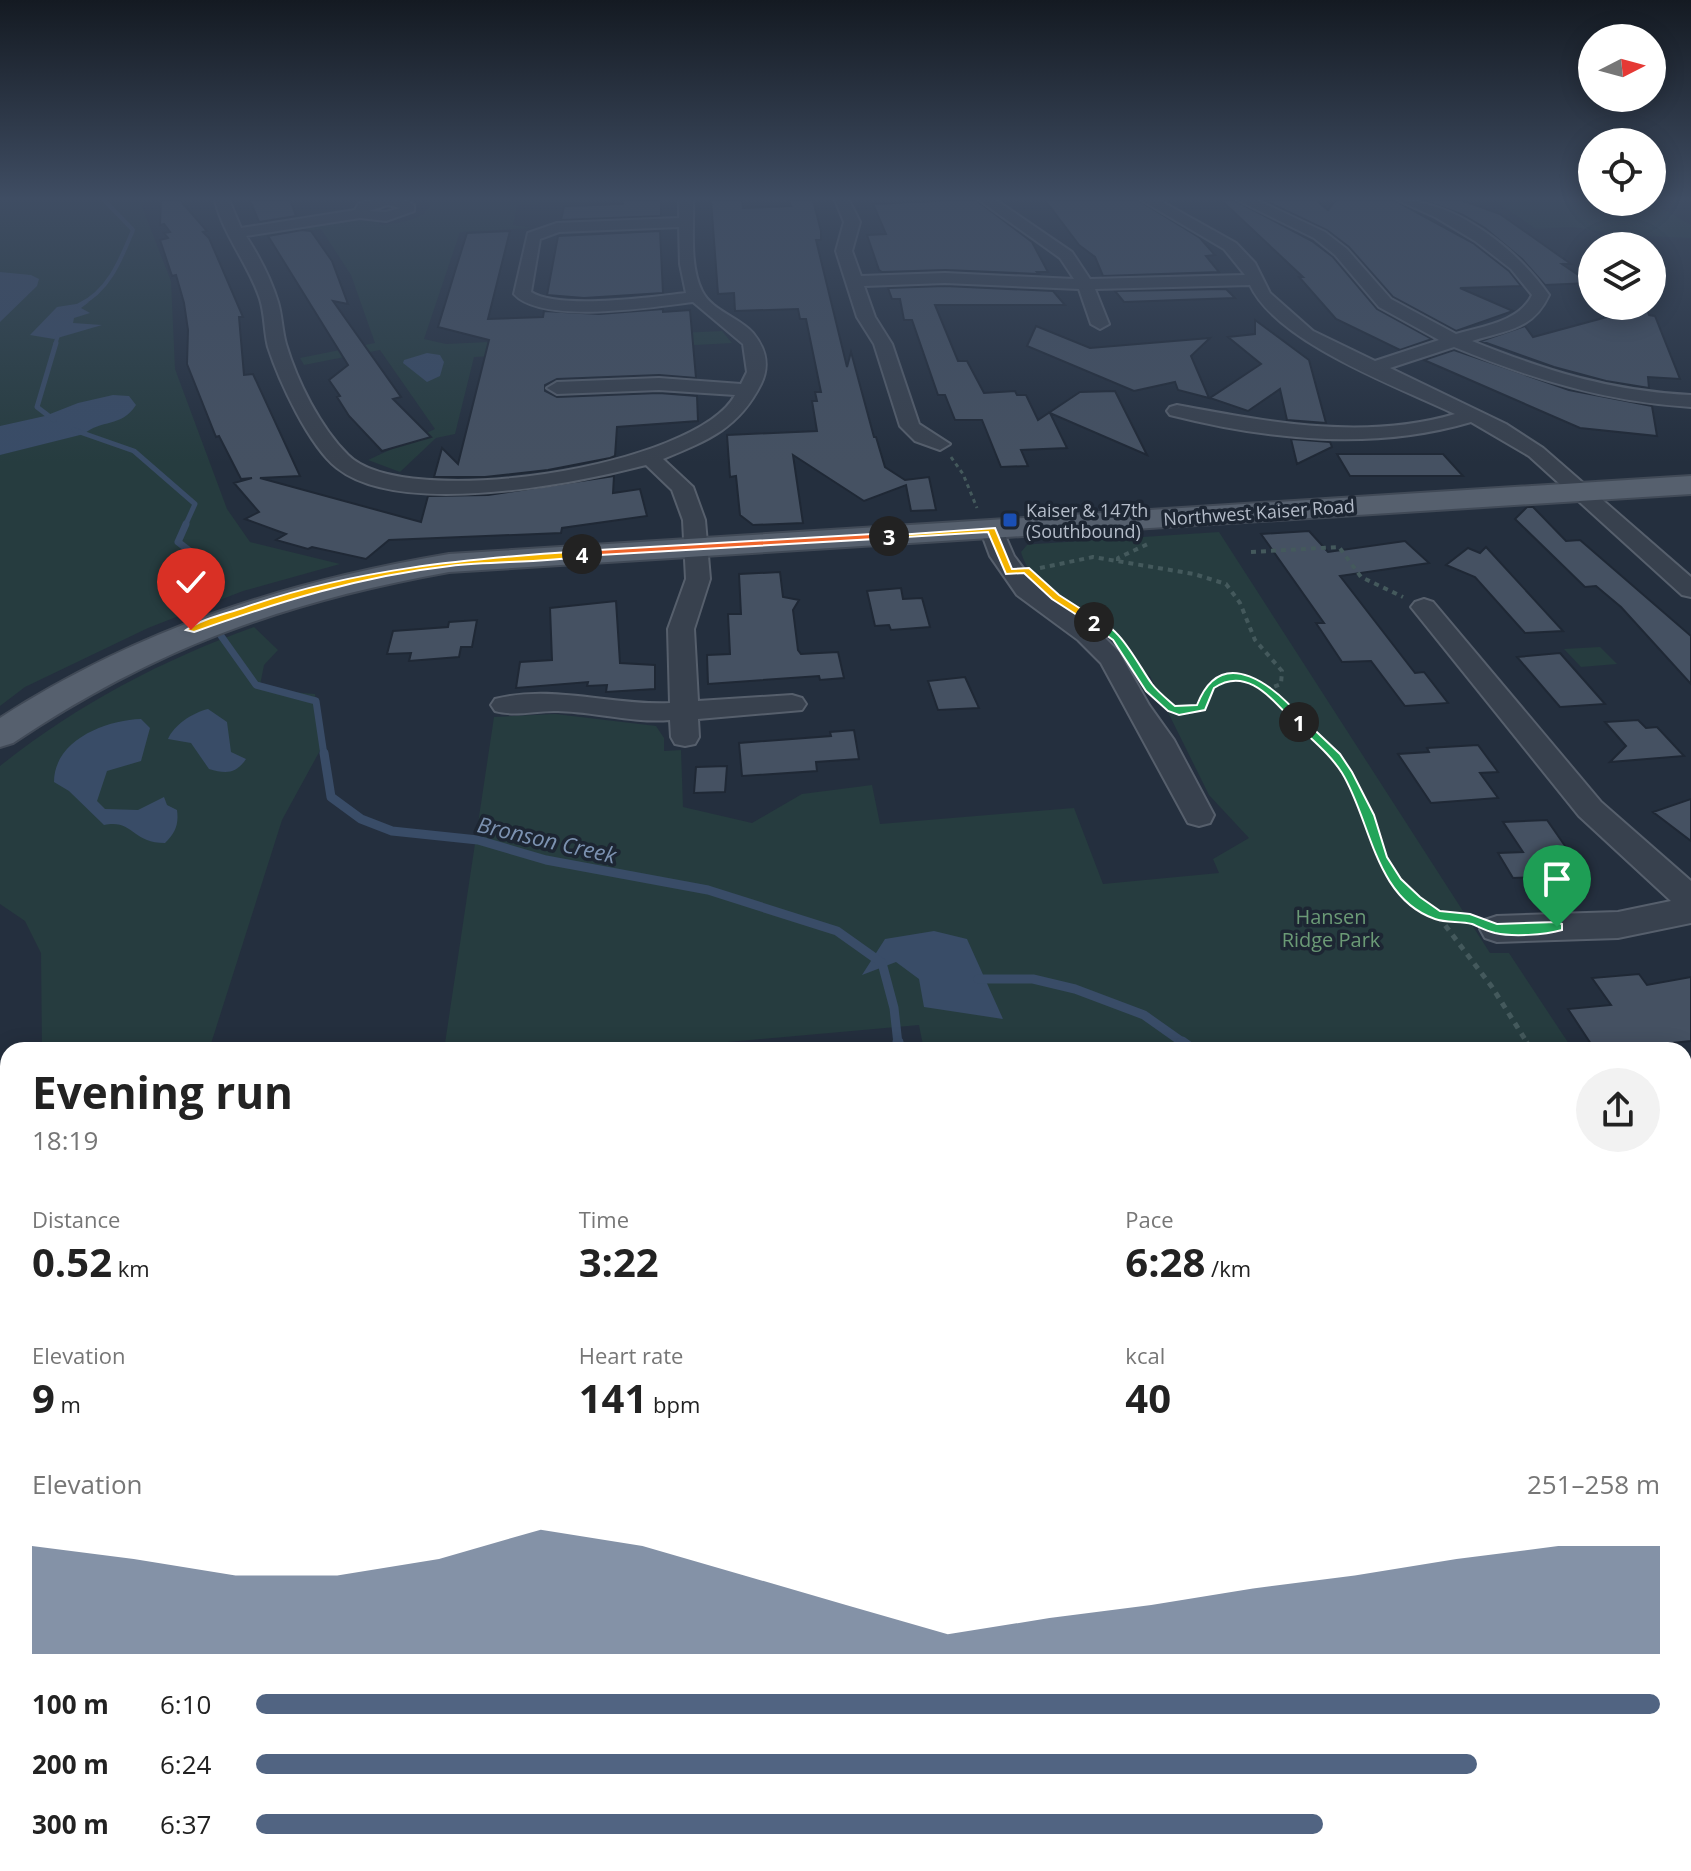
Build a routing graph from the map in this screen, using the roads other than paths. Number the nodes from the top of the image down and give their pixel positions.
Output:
1 (265, 287) edge
2 (523, 287) edge
3 (692, 287) edge
4 (857, 287) edge
5 (1086, 287) edge
6 (1260, 287) edge
7 (1370, 287) edge
8 (1536, 287) edge
9 (696, 297) junction
10 (1539, 302) junction
11 (1558, 306) dead end
12 (1100, 324) dead end
13 (1457, 342) junction
14 (1371, 368) junction
15 (557, 388) dead end
16 (749, 390) junction
17 (1691, 401) edge
18 (1177, 411) dead end
19 (1472, 416) junction
20 (940, 444) road end
21 (651, 459) junction
22 (1691, 485) edge
23 (1584, 492) junction
24 (989, 530) junction
25 (696, 547) junction
26 (1691, 590) edge
27 (1424, 607) road end
28 (792, 704) dead end
29 (505, 705) dead end
30 (684, 724) junction
31 (0, 735) edge
32 (1199, 815) dead end
33 (1691, 900) edge
34 (1691, 910) edge
35 (1497, 929) road end

1 - 21 street
2 - 9 street
3 - 9 street
4 - 20 street
5 - 12 street
6 - 14 street
7 - 13 street
8 - 10 street
9 - 16 street
10 - 11 street
10 - 13 street
13 - 14 street
13 - 17 street
14 - 19 street
15 - 16 street
16 - 21 street
18 - 19 street
19 - 23 street
21 - 25 street
22 - 23 main road, Northwest Kaiser Road
23 - 24 main road, Northwest Kaiser Road
23 - 26 street
24 - 25 main road, Northwest Kaiser Road
24 - 32 street
25 - 30 street
25 - 31 main road, Northwest Kaiser Road
27 - 33 street
28 - 30 street
29 - 30 street
34 - 35 street

